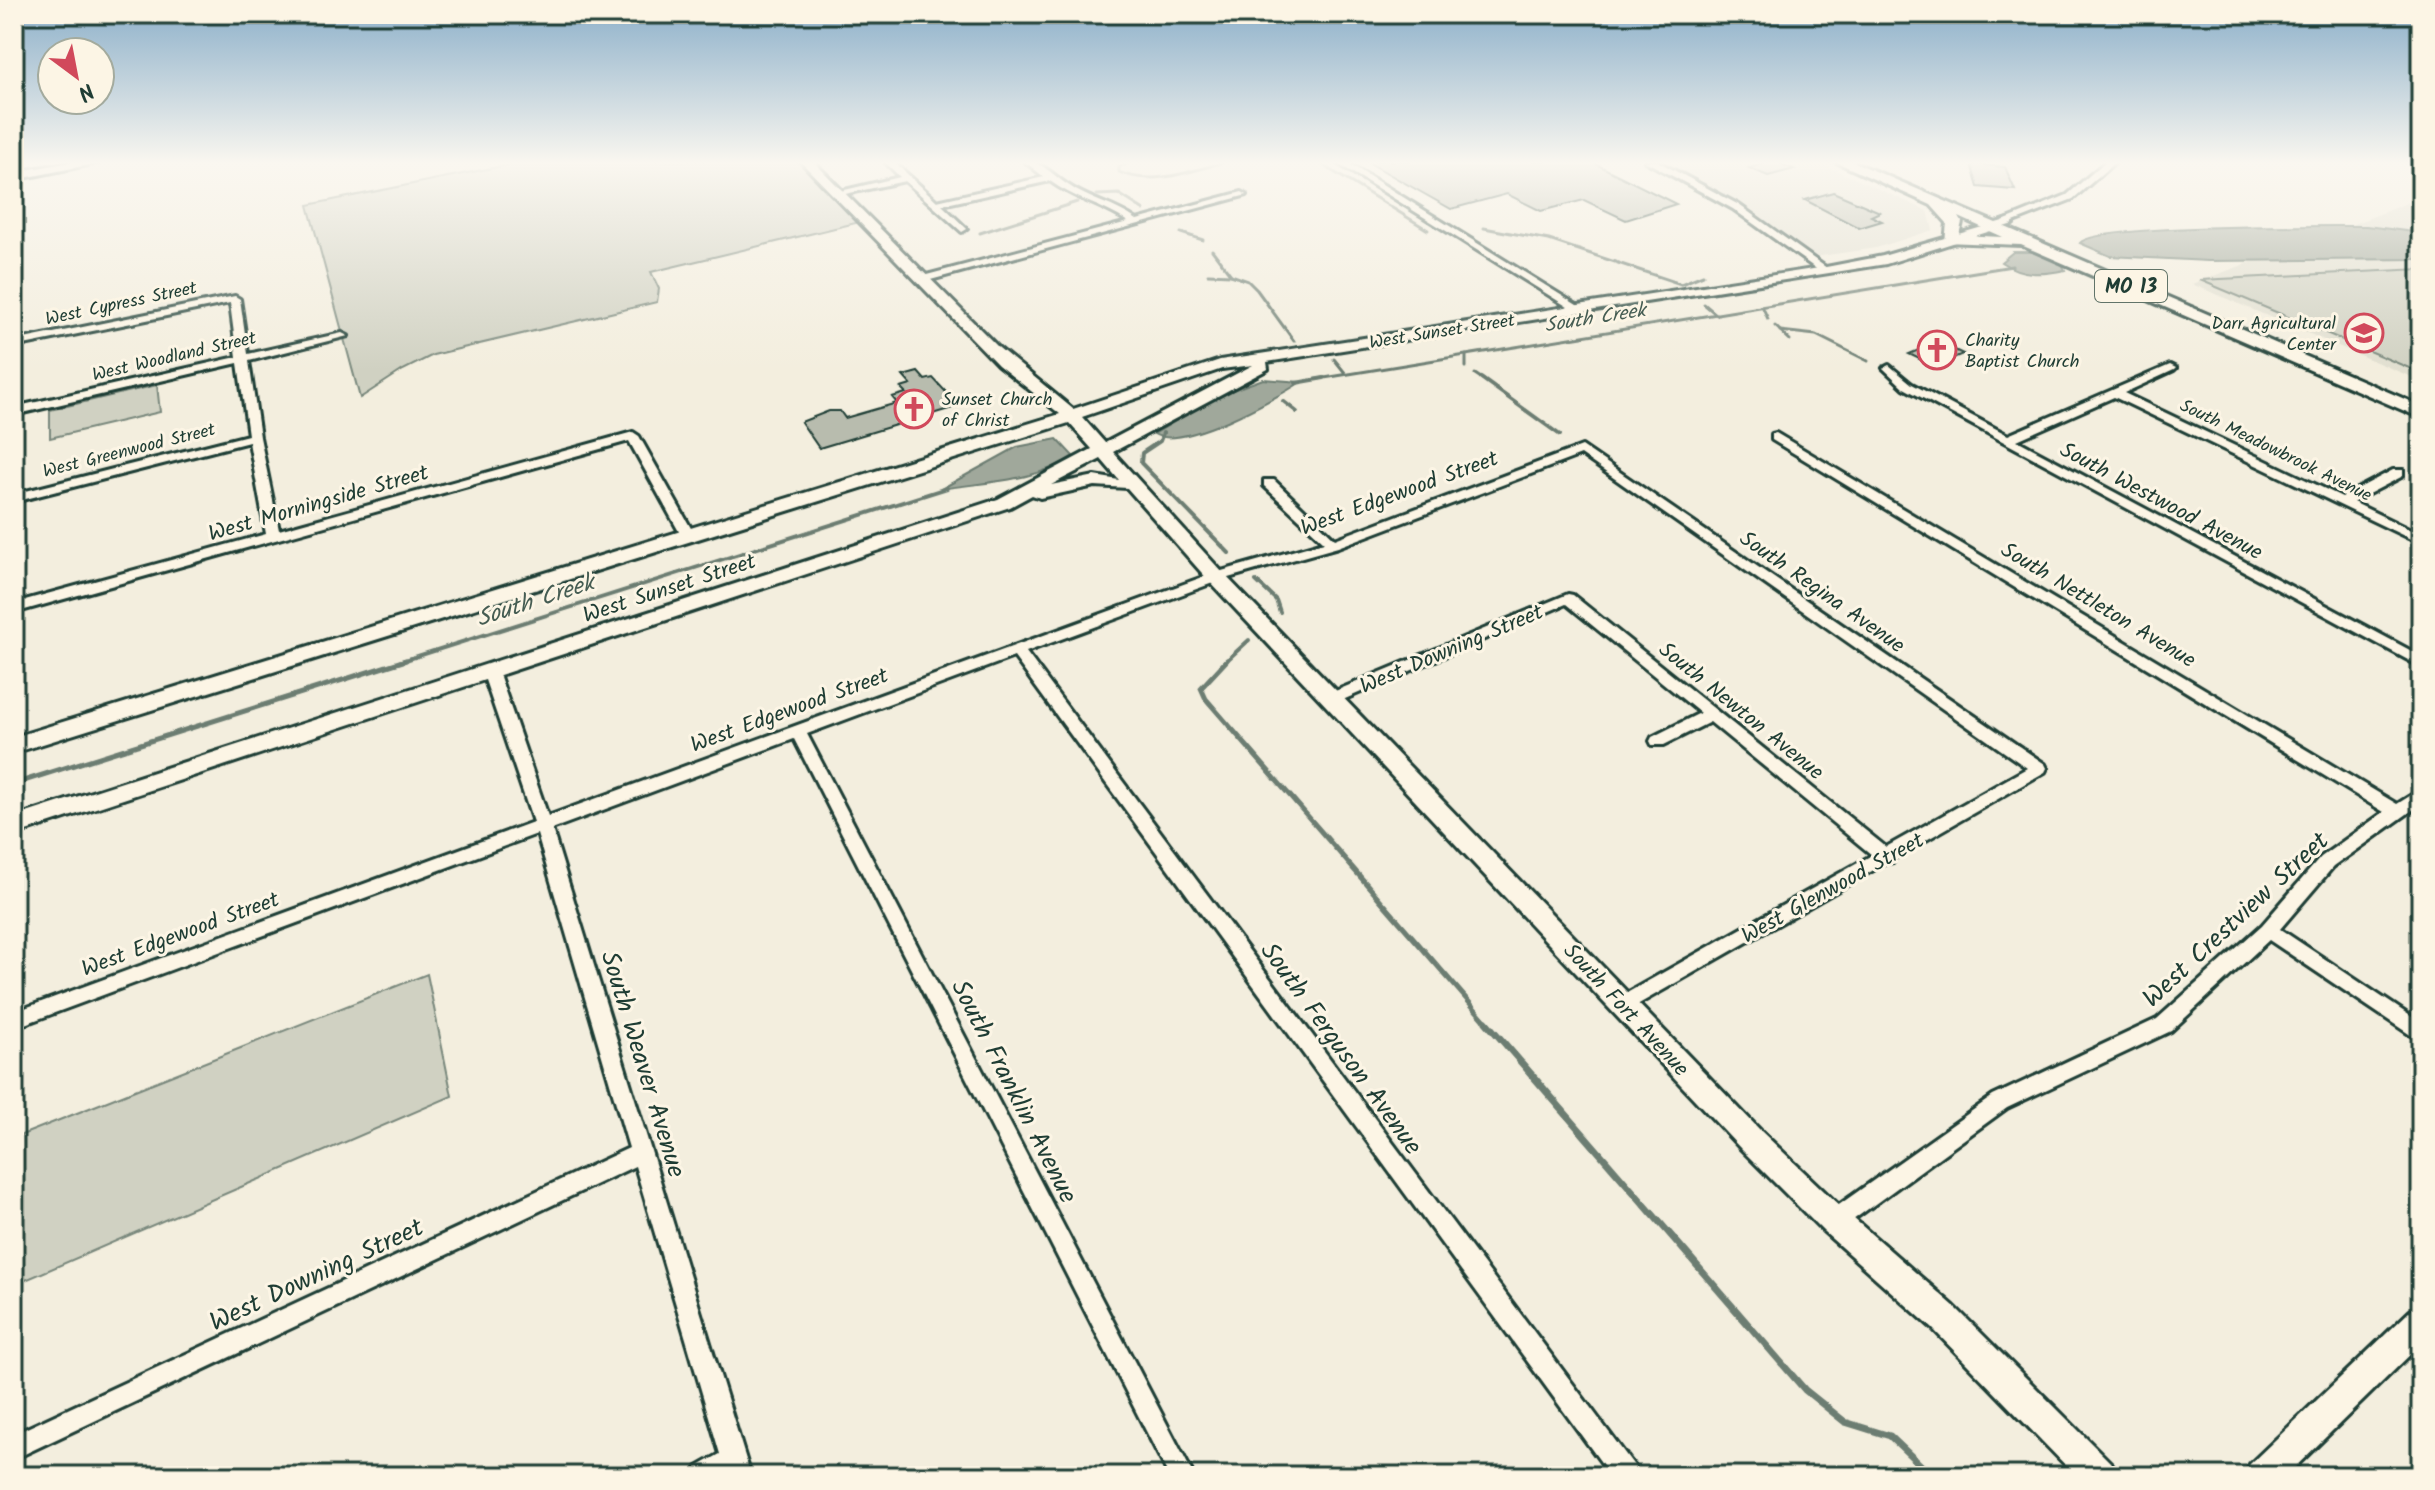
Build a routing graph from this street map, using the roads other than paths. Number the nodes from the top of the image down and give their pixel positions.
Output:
1 (875, 231) edge
2 (1106, 231) edge
3 (1451, 231) edge
4 (1769, 231) edge
5 (1952, 231) edge
6 (1976, 231) edge
7 (2013, 231) edge
8 (2018, 231) edge
9 (1950, 239) junction
10 (2044, 248) junction
11 (1826, 271) junction
12 (923, 279) junction
13 (1580, 310) junction
14 (342, 336) dead end
15 (14, 344) edge
16 (1321, 350) junction
17 (244, 358) junction
18 (1889, 368) dead end
19 (2170, 368) dead end
20 (2115, 393) junction
21 (2421, 398) edge
22 (14, 411) edge
23 (2421, 413) edge
24 (1066, 419) junction
25 (254, 437) junction
26 (1776, 437) dead end
27 (2008, 439) junction
28 (1582, 450) joint
29 (1098, 453) junction
30 (2398, 473) dead end
31 (1269, 483) dead end
32 (1120, 485) junction
33 (14, 498) edge
34 (2343, 502) junction
35 (1004, 503) junction
36 (1169, 526) junction
37 (273, 536) junction
38 (689, 537) junction
39 (2421, 540) edge
40 (1333, 544) junction
41 (1216, 577) junction
42 (1568, 598) joint
43 (14, 608) edge
44 (1017, 651) junction
45 (2421, 662) edge
46 (490, 671) junction
47 (1333, 698) junction
48 (1712, 714) junction
49 (798, 731) junction
50 (1658, 741) dead end
51 (14, 745) edge
52 (2039, 768) joint
53 (2421, 795) edge
54 (2397, 812) junction
55 (542, 824) junction
56 (14, 826) edge
57 (1887, 857) junction
58 (2268, 930) junction
59 (1623, 1005) junction
60 (14, 1020) edge
61 (2421, 1034) edge
62 (642, 1152) junction
63 (1834, 1221) junction
64 (2421, 1322) edge
65 (14, 1447) edge
66 (736, 1468) edge
67 (706, 1476) edge
68 (1182, 1476) edge
69 (1626, 1476) edge
70 (2100, 1476) edge
71 (2262, 1476) edge

1 - 12 main road, South Fort Avenue
2 - 12 street
3 - 13 street
4 - 11 street
5 - 9 main road
6 - 9 main road, West Sunset Street
7 - 10 main road, MO 13
8 - 21 main road, MO 13
9 - 10 main road
9 - 11 main road, West Sunset Street
10 - 23 main road, MO 13
11 - 13 main road, West Sunset Street
12 - 24 main road, South Fort Avenue
13 - 16 main road, West Sunset Street
14 - 17 street, West Woodland Street
15 - 17 street, West Cypress Street
16 - 24 main road, West Sunset Street
16 - 29 main road, West Sunset Street
17 - 22 street, West Woodland Street
17 - 25 street
18 - 27 street, South Westwood Avenue
19 - 20 street
20 - 27 street
20 - 34 street, South Meadowbrook Avenue
24 - 29 main road, South Fort Avenue
24 - 38 main road, West Sunset Street
25 - 33 street, West Greenwood Street
25 - 37 street
26 - 54 street, South Nettleton Avenue
27 - 45 street, South Westwood Avenue
28 - 40 street, West Edgewood Street
28 - 52 street, South Regina Avenue
29 - 32 main road, South Fort Avenue
29 - 35 main road, West Sunset Street
29 - 36 main road, South Fort Avenue
30 - 34 street
31 - 40 street
32 - 35 main road
32 - 36 main road, South Fort Avenue
34 - 39 street, South Meadowbrook Avenue
35 - 46 main road, West Sunset Street
36 - 41 main road, South Fort Avenue
37 - 38 street, West Morningside Street
37 - 43 street, West Morningside Street
38 - 51 main road, West Sunset Street
40 - 41 street, West Edgewood Street
41 - 44 street, West Edgewood Street
41 - 47 main road, South Fort Avenue
42 - 47 street, West Downing Street
42 - 48 street, South Newton Avenue
44 - 49 street, West Edgewood Street
44 - 69 street, South Ferguson Avenue
46 - 55 street, South Weaver Avenue
46 - 56 main road, West Sunset Street
47 - 59 main road, South Fort Avenue
48 - 50 street
48 - 57 street, South Newton Avenue
49 - 55 street, West Edgewood Street
49 - 68 street, South Franklin Avenue
52 - 57 street, West Glenwood Street
53 - 54 street, West Crestview Street
54 - 58 street, West Crestview Street
55 - 60 street, West Edgewood Street
55 - 62 street, South Weaver Avenue
57 - 59 street, West Glenwood Street
58 - 61 street
58 - 63 street, West Crestview Street
59 - 63 main road, South Fort Avenue
62 - 65 street, West Downing Street
62 - 66 street, South Weaver Avenue
63 - 70 main road, South Fort Avenue
64 - 71 main road
66 - 67 street

